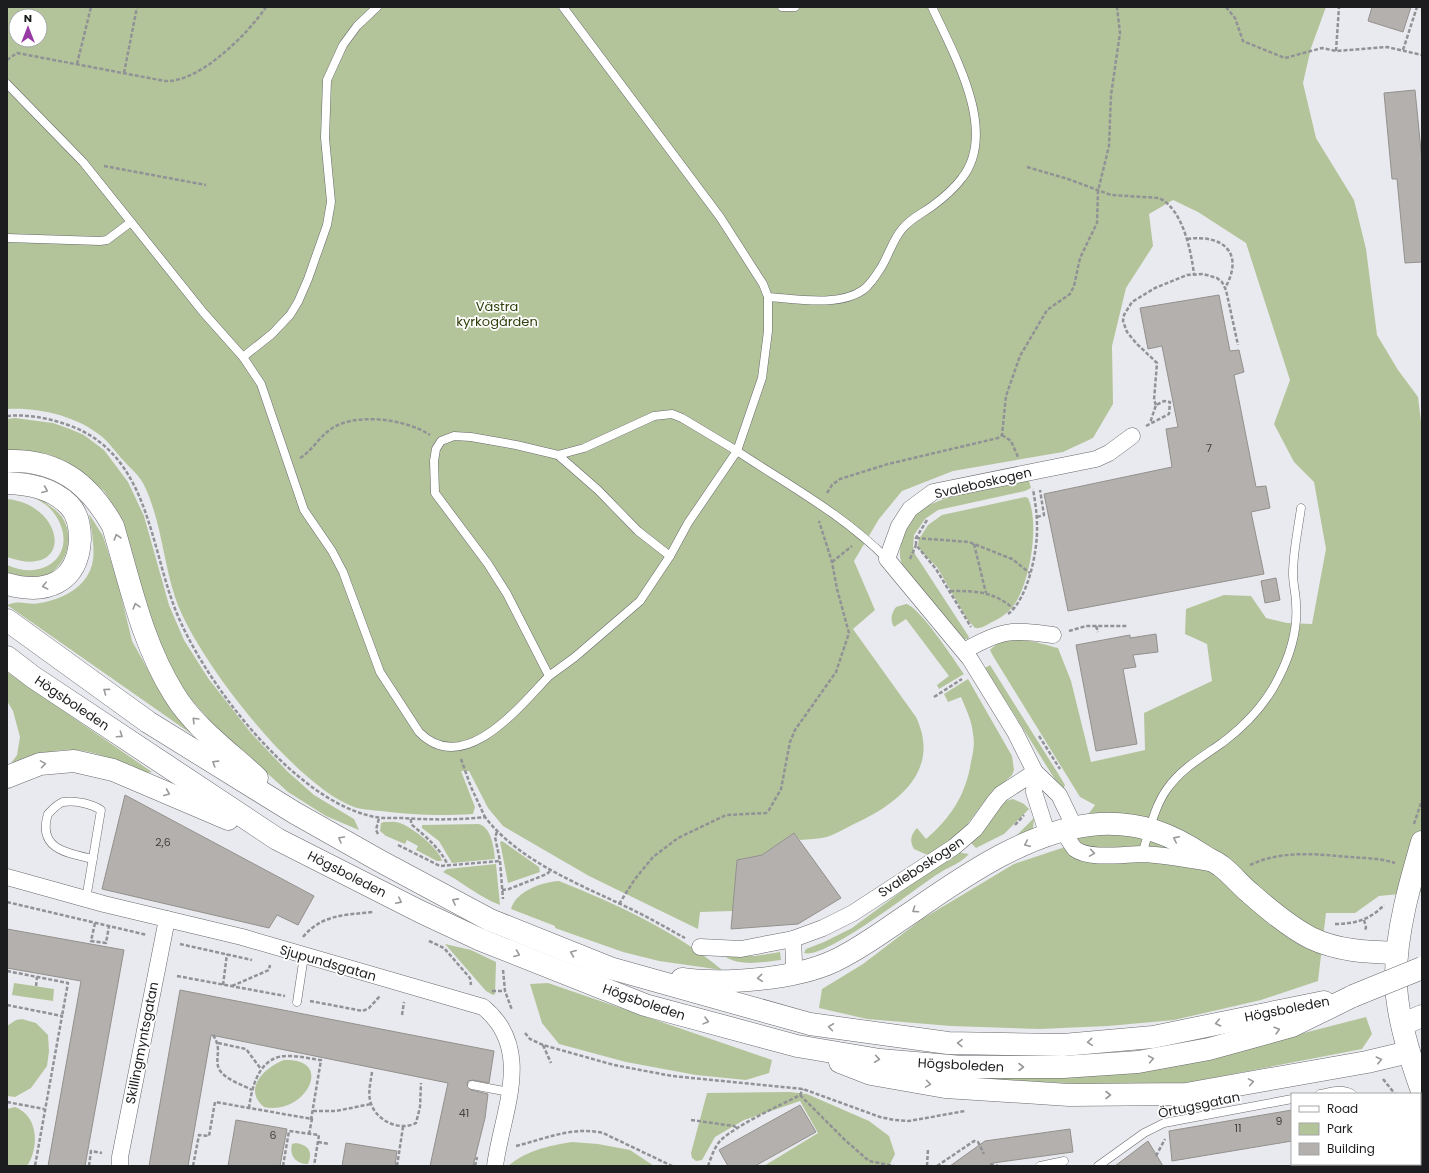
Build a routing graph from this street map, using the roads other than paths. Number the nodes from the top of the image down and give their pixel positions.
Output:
1 (377, 7) edge
2 (563, 7) edge
3 (782, 7) edge
4 (795, 7) edge
5 (932, 7) edge
6 (7, 84) edge
7 (131, 222) junction
8 (7, 238) edge
9 (768, 297) junction
10 (242, 357) junction
11 (1132, 436) dead end
12 (737, 451) junction
13 (558, 455) junction
14 (7, 461) edge
15 (7, 483) edge
16 (1301, 508) dead end
17 (670, 556) junction
18 (887, 559) junction
19 (7, 584) edge
20 (7, 620) edge
21 (1053, 635) dead end
22 (964, 651) junction
23 (7, 658) edge
24 (549, 676) junction
25 (1035, 772) junction
26 (7, 777) edge
27 (295, 813) junction
28 (1150, 829) junction
29 (1062, 832) junction
30 (1417, 836) edge
31 (277, 839) junction
32 (1142, 854) junction
33 (93, 858) junction
34 (1222, 866) junction
35 (7, 877) edge
36 (86, 899) junction
37 (167, 919) junction
38 (793, 939) junction
39 (700, 947) road end
40 (1396, 953) junction
41 (304, 956) junction
42 (610, 968) junction
43 (1422, 968) edge
44 (792, 974) junction
45 (1353, 996) junction
46 (297, 1000) road end
47 (1412, 1020) edge
48 (798, 1046) junction
49 (1409, 1052) junction
50 (472, 1085) dead end
51 (1422, 1091) edge
52 (509, 1092) junction
53 (1327, 1093) edge
54 (1348, 1093) edge
55 (1291, 1099) edge
56 (1064, 1160) dead end
57 (120, 1166) edge
58 (495, 1166) edge
59 (1040, 1166) edge
60 (1098, 1166) edge

1 - 10 lane
2 - 9 lane
3 - 4 lane
5 - 9 lane
6 - 7 lane
7 - 8 lane
7 - 10 lane
9 - 12 lane
10 - 24 lane
11 - 18 street, Svaleboskogen
12 - 13 lane
12 - 17 lane
12 - 18 lane
13 - 17 lane
13 - 24 lane
27 -> 14 main road
15 -> 19 main road
16 - 28 lane
17 - 24 lane
18 - 22 street
27 -> 20 main road, Högsboleden
21 - 22 street
22 - 25 street
23 -> 31 main road, Högsboleden
25 - 29 street
25 - 29 street
25 - 38 street, Svaleboskogen
26 -> 31 main road
42 -> 27 main road, Högsboleden
28 - 29 main road
28 - 32 lane
34 -> 28 main road
29 -> 32 street
29 -> 44 main road
30 - 40 main road
31 -> 48 main road, Högsboleden
32 - 34 street
33 - 33 lane
33 - 36 lane
34 - 40 main road
35 - 36 street, Sjupundsgatan
36 - 37 street, Sjupundsgatan
37 - 41 street, Sjupundsgatan
37 - 57 street, Skillingmyntsgatan
38 - 39 street, Svaleboskogen
38 - 44 street
40 - 47 main road
41 - 46 lane
41 - 52 street, Sjupundsgatan
44 -> 42 main road
45 -> 42 main road, Högsboleden
43 - 45 main road, Högsboleden, bridge
48 -> 45 main road, Högsboleden
47 - 49 main road
48 -> 49 main road
49 - 51 main road
50 - 52 lane
52 - 58 street, Sjupundsgatan
53 - 54 lane
55 - 60 lane, Örtugsgatan
56 - 59 lane

